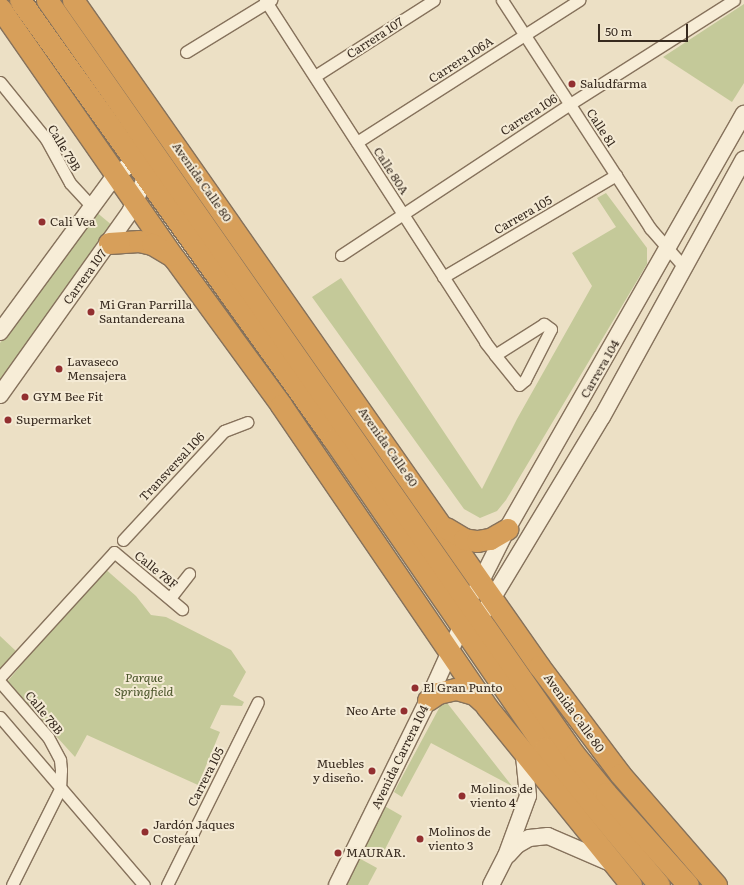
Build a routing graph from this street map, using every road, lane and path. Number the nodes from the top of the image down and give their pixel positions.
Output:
1 (20, 0) edge
2 (48, 0) edge
3 (73, 0) edge
4 (434, 0) edge
5 (502, 0) edge
6 (579, 0) edge
7 (734, 0) edge
8 (268, 1) edge
9 (3, 8) edge
10 (524, 35) junction
11 (186, 52) dead end
12 (315, 76) junction
13 (0, 82) edge
14 (570, 104) junction
15 (744, 114) edge
16 (157, 118) junction
17 (357, 142) junction
18 (154, 151) junction
19 (744, 159) edge
20 (134, 161) junction
21 (116, 174) junction
22 (616, 175) junction
23 (146, 179) junction
24 (136, 203) junction
25 (92, 207) junction
26 (403, 214) junction
27 (109, 243) junction
28 (667, 249) junction
29 (341, 255) dead end
30 (174, 258) junction
31 (684, 267) junction
32 (443, 277) junction
33 (0, 332) edge
34 (495, 355) junction
35 (0, 394) edge
36 (281, 405) junction
37 (320, 421) junction
38 (248, 422) dead end
39 (443, 525) junction
40 (507, 529) junction
41 (123, 540) dead end
42 (190, 574) dead end
43 (481, 580) junction
44 (170, 598) junction
45 (494, 599) junction
46 (182, 609) dead end
47 (475, 610) junction
48 (463, 631) junction
49 (451, 653) junction
50 (0, 677) edge
51 (0, 682) edge
52 (428, 700) junction
53 (258, 702) dead end
54 (487, 707) junction
55 (0, 717) edge
56 (524, 756) junction
57 (60, 789) junction
58 (506, 856) junction
59 (613, 864) junction
60 (12, 885) edge
61 (144, 885) edge
62 (167, 885) edge
63 (337, 885) edge
64 (491, 885) edge
65 (631, 885) edge
66 (659, 885) edge
67 (688, 885) edge
68 (716, 885) edge

1 - 20 highway
2 - 18 highway, Avenida Calle 80
3 - 16 highway, Avenida Calle 80
4 - 12 street, Carrera 107
5 - 10 street, Calle 81
6 - 10 street, Carrera 106A
7 - 14 street, Carrera 106
8 - 11 street
8 - 12 street, Calle 80A
9 - 21 highway
10 - 14 street, Calle 81
10 - 17 street, Carrera 106A
12 - 17 street, Calle 80A
13 - 25 street, Calle 79B
14 - 22 street, Calle 81
14 - 26 street, Carrera 106
15 - 28 street, Carrera 104
16 - 18 street, Carrera 107
16 - 39 highway, Avenida Calle 80
17 - 26 street, Calle 80A
18 - 20 street
18 - 23 street, Carrera 107
18 - 47 highway, Avenida Calle 80
19 - 31 street, Carrera 104
20 - 21 street
20 - 23 highway
21 - 24 highway
21 - 25 street
22 - 28 street, Calle 81
22 - 32 street, Carrera 105
23 - 24 street, Carrera 107
23 - 37 highway
24 - 27 street, Carrera 107
24 - 30 highway
25 - 33 street
26 - 29 street, Carrera 106
26 - 32 street, Calle 80A
27 - 30 highway
27 - 35 street, Carrera 107
28 - 31 street, Calle 81
28 - 40 street, Carrera 104
30 - 36 highway
31 - 45 street, Carrera 104
32 - 34 street, Calle 80A
34 - 34 street, Calle 80A
36 - 37 highway
36 - 49 highway
37 - 48 highway
38 - 41 street, Transversal 106
39 - 40 highway
39 - 43 highway, Avenida Calle 80
40 - 43 street, Carrera 104
42 - 44 street
43 - 45 highway, Avenida Calle 80
43 - 47 street, Carrera 104
44 - 46 street, Calle 78F
44 - 50 street, Calle 78F
45 - 47 street, Carrera 104
45 - 68 highway, Avenida Calle 80
47 - 48 street, Carrera 104
47 - 67 highway, Avenida Calle 80
48 - 49 street, Carrera 104
48 - 66 highway
49 - 52 street, Avenida Carrera 104
49 - 54 highway
51 - 57 street, Calle 78B
52 - 54 highway
52 - 63 street, Avenida Carrera 104
53 - 62 street, Carrera 105
54 - 56 highway
55 - 57 street
56 - 58 street
56 - 59 highway
57 - 60 street
57 - 61 street
58 - 59 street
58 - 64 street
59 - 65 highway

